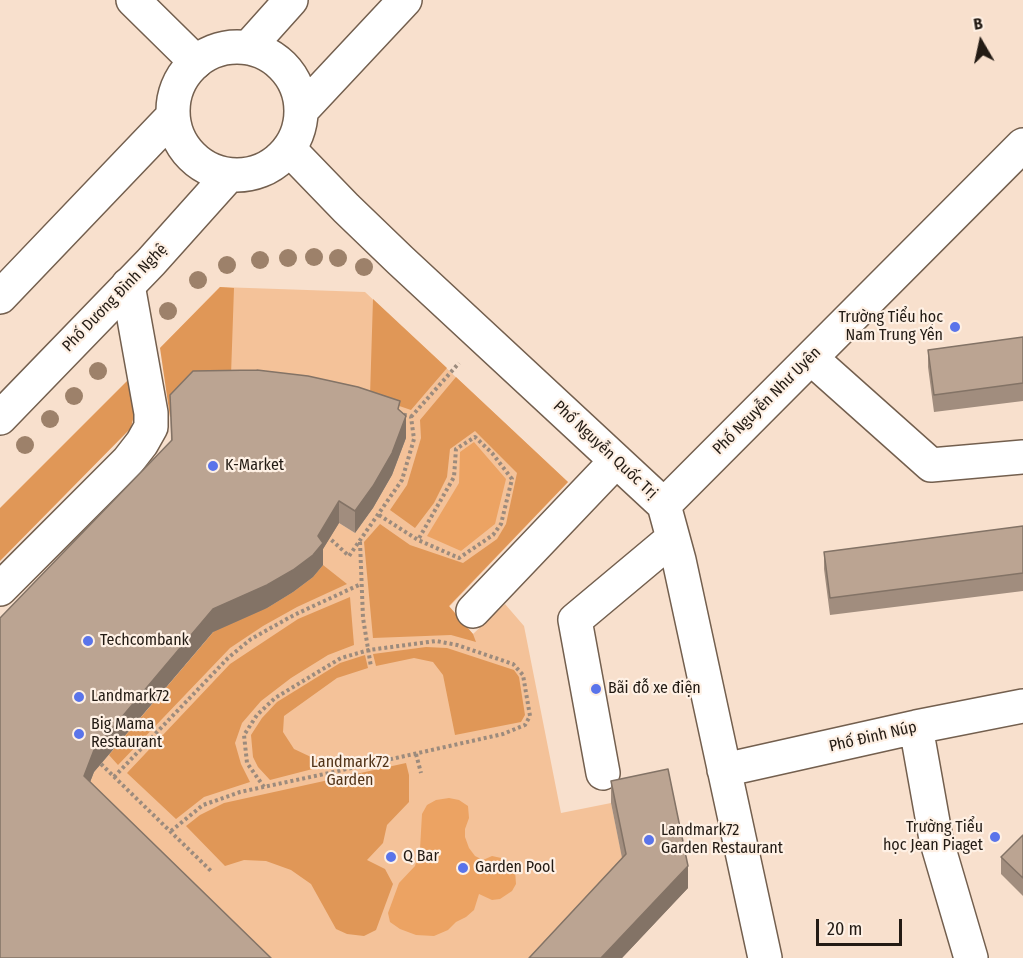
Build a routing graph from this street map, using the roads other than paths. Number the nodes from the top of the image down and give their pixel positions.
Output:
1 (133, 0) edge
2 (291, 0) edge
3 (405, 0) edge
4 (248, 48) junction
5 (196, 62) junction
6 (302, 111) junction
7 (173, 116) junction
8 (1023, 145) edge
9 (289, 149) junction
10 (229, 175) junction
11 (128, 285) junction
12 (0, 297) edge
13 (811, 358) junction
14 (0, 418) edge
15 (1023, 457) edge
16 (616, 461) junction
17 (664, 505) junction
18 (673, 538) junction
19 (0, 589) edge
20 (473, 611) dead end
21 (1023, 706) edge
22 (916, 727) junction
23 (724, 770) junction
24 (603, 773) dead end
25 (765, 958) edge
26 (971, 958) edge

1 - 5 street
2 - 4 street
3 - 6 street
4 - 5 street
4 - 6 street
5 - 7 street
6 - 9 street
7 - 10 street
7 - 12 street
8 - 13 street, Phố Nguyễn Như Uyên
9 - 10 street
9 - 16 street, Phố Nguyễn Quốc Trị
10 - 11 street, Phố Dương Đình Nghệ
11 - 14 street, Phố Dương Đình Nghệ
11 - 19 street
13 - 15 street
13 - 17 street, Phố Nguyễn Như Uyên
16 - 17 street, Phố Nguyễn Quốc Trị
16 - 20 street
17 - 18 street, Phố Nguyễn Quốc Trị
18 - 23 street, Phố Nguyễn Quốc Trị
18 - 24 street
21 - 22 street, Phố Đinh Núp
22 - 23 street, Phố Đinh Núp
22 - 26 street
23 - 25 street, Phố Nguyễn Quốc Trị

